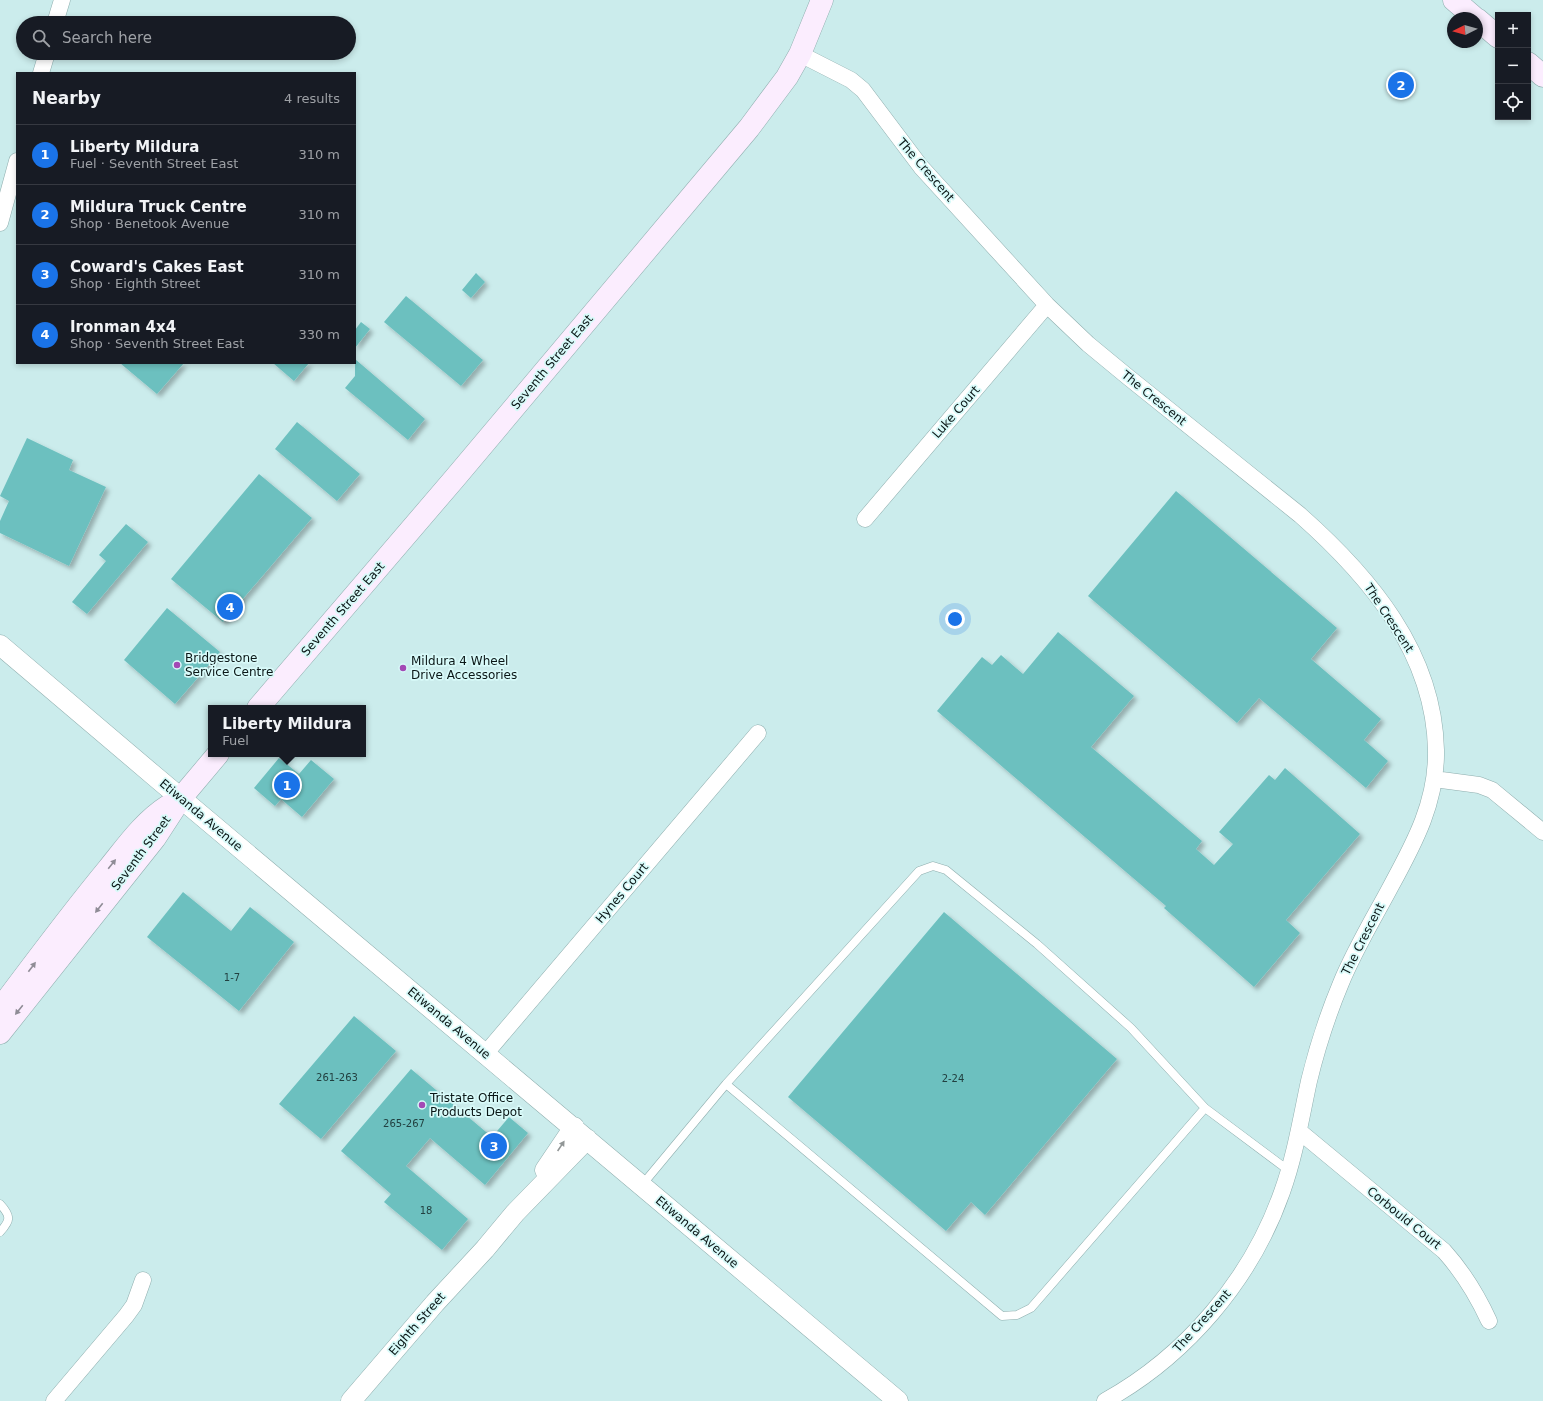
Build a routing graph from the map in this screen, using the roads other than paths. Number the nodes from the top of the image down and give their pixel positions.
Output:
1 (62, 0) edge
2 (822, 0) edge
3 (1454, 0) edge
4 (1468, 12) edge
5 (57, 16) edge
6 (1483, 25) edge
7 (1495, 35) edge
8 (800, 54) junction
9 (45, 60) edge
10 (1531, 66) edge
11 (41, 72) edge
12 (1543, 76) edge
13 (16, 165) edge
14 (0, 222) edge
15 (1047, 306) junction
16 (865, 519) dead end
17 (0, 645) edge
18 (261, 705) edge
19 (758, 733) dead end
20 (215, 757) edge
21 (1434, 779) junction
22 (181, 798) junction
23 (1543, 832) edge
24 (8, 992) edge
25 (0, 1009) edge
26 (0, 1033) edge
27 (486, 1053) junction
28 (726, 1084) junction
29 (1204, 1108) junction
30 (1299, 1131) junction
31 (581, 1133) junction
32 (1288, 1170) junction
33 (642, 1185) junction
34 (0, 1204) edge
35 (0, 1232) edge
36 (485, 1249) junction
37 (143, 1280) dead end
38 (1489, 1321) dead end
39 (54, 1401) edge
40 (351, 1401) edge
41 (367, 1401) edge
42 (898, 1401) edge
43 (1105, 1401) edge

1 - 5 street
2 - 8 main road, Seventh Street East
3 - 4 main road
6 - 7 main road
8 - 15 street, The Crescent
8 - 18 main road, Seventh Street East
9 - 11 street
10 - 12 main road
13 - 14 street
15 - 16 street, Luke Court
15 - 21 street, The Crescent
17 - 22 street, Etiwanda Avenue
19 - 27 street, Hynes Court
20 - 22 main road
21 - 23 street
21 - 30 street, The Crescent
24 -> 22 main road, Seventh Street
22 -> 26 main road, Seventh Street
22 - 27 street, Etiwanda Avenue
24 - 25 main road, Seventh Street
27 - 31 street, Etiwanda Avenue
28 - 29 lane
28 - 29 lane
28 - 33 lane
29 - 32 lane
30 - 32 street, The Crescent
30 - 38 street, Corbould Court
31 - 33 street, Etiwanda Avenue
31 - 36 street, Eighth Street
32 - 43 street, The Crescent
33 - 42 street, Etiwanda Avenue
34 - 35 lane
36 - 40 street, Eighth Street
36 - 41 street, Eighth Street
37 - 39 street

